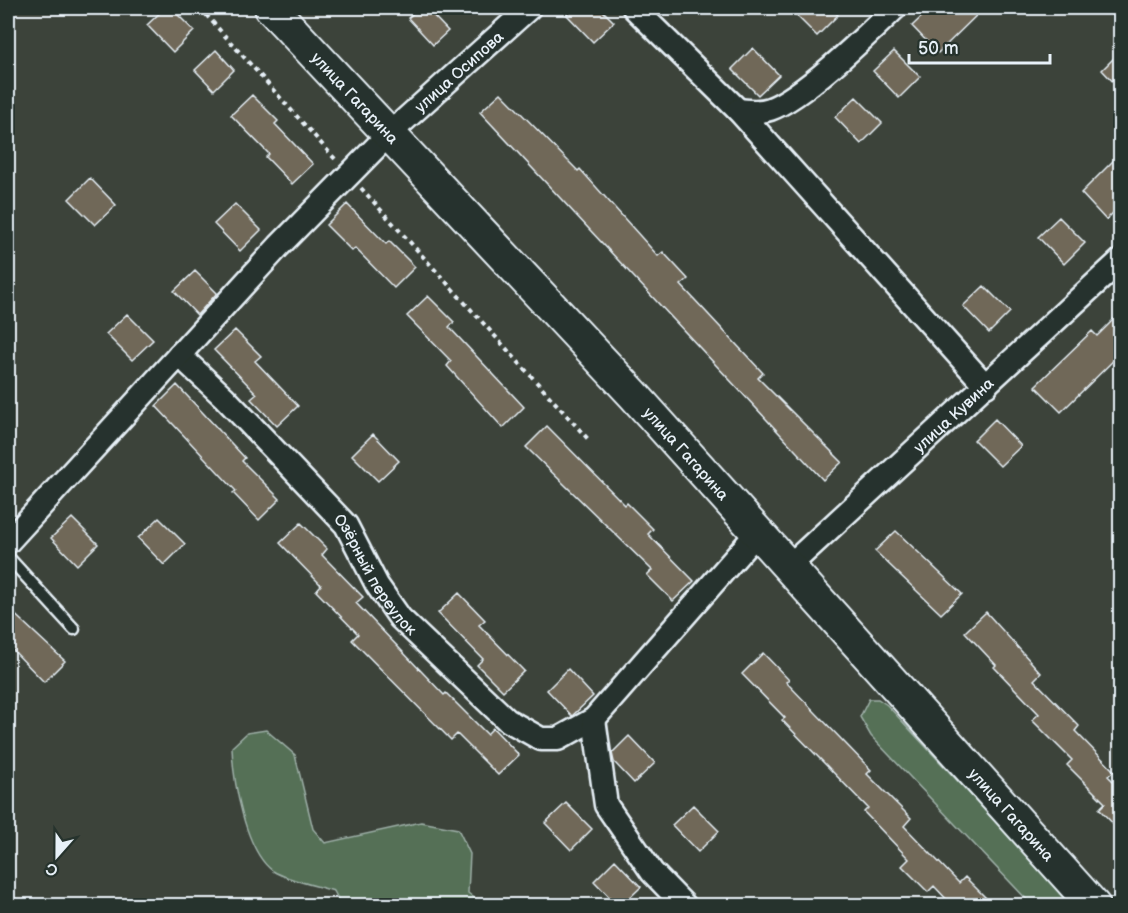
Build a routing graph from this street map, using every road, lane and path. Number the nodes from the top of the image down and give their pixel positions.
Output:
1 (200, 8) edge
2 (272, 8) edge
3 (529, 8) edge
4 (634, 8) edge
5 (895, 8) edge
6 (738, 110) junction
7 (389, 134) junction
8 (349, 175) junction
9 (1120, 261) edge
10 (178, 355) junction
11 (986, 386) junction
12 (588, 439) dead end
13 (757, 533) junction
14 (8, 542) edge
15 (8, 557) edge
16 (787, 568) junction
17 (74, 629) dead end
18 (594, 719) junction
19 (685, 906) edge
20 (1094, 906) edge

1 - 8 path
2 - 7 main road, улица Гагарина
3 - 7 street, улица Осипова
4 - 6 street
5 - 6 street
6 - 11 street
7 - 8 street, улица Осипова
7 - 13 main road, улица Гагарина
8 - 10 street, улица Осипова
8 - 12 path
9 - 11 street, улица Кувина
10 - 14 street, улица Осипова
10 - 18 street, Озёрный переулок
11 - 16 street, улица Кувина
13 - 16 main road, улица Гагарина
13 - 18 street, Озёрный переулок
15 - 17 lane
16 - 20 main road, улица Гагарина
18 - 19 street

